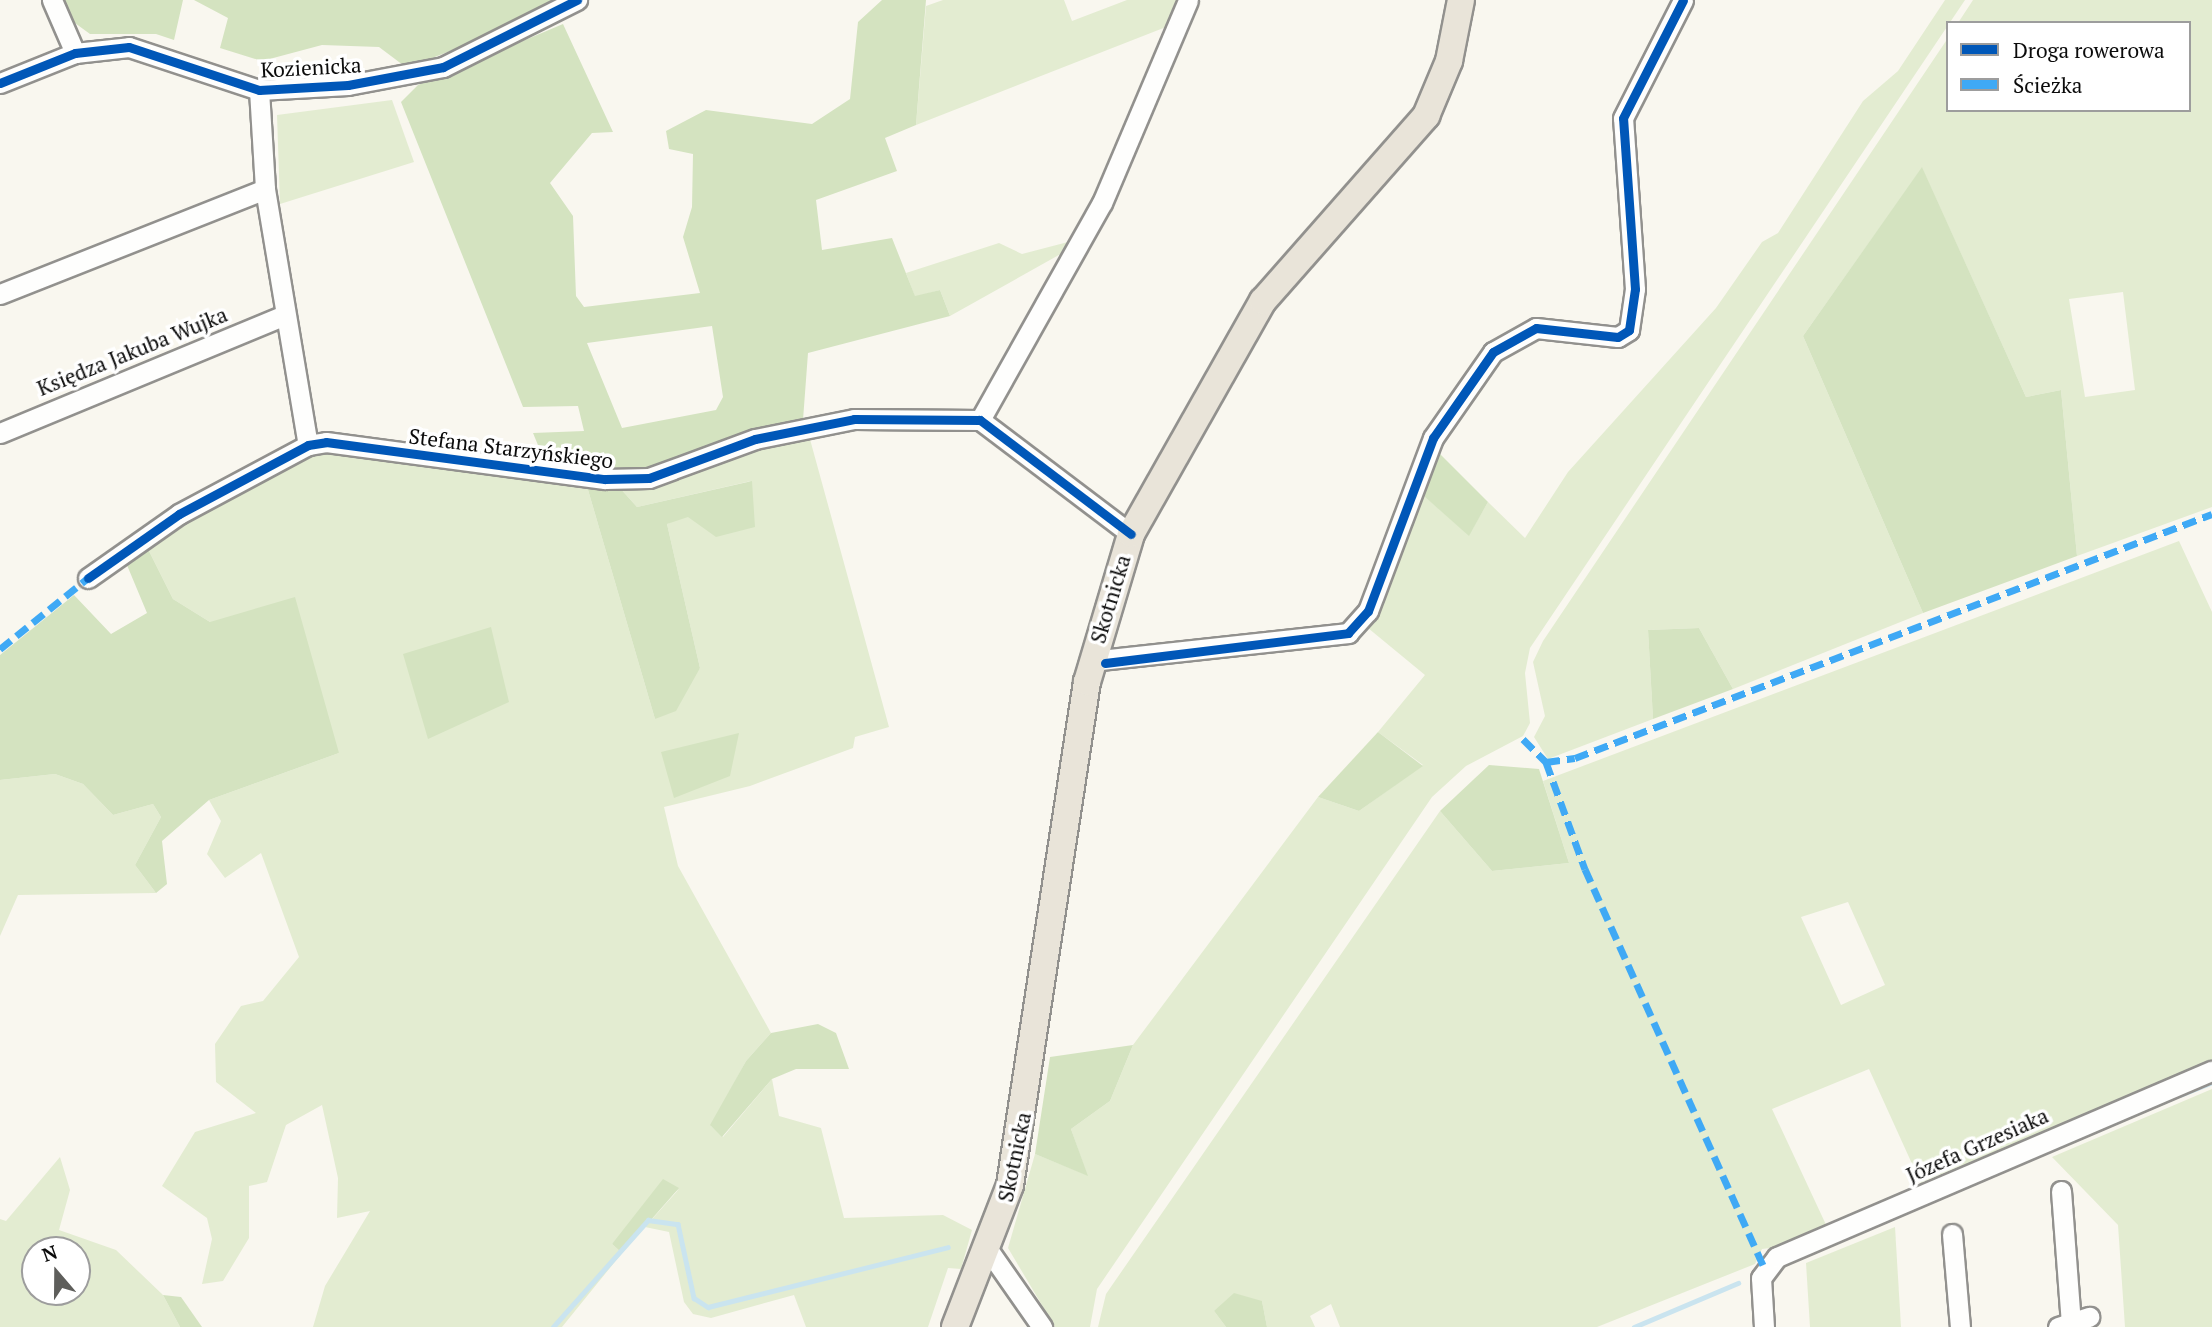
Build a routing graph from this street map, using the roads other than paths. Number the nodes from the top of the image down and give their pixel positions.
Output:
1 (52, 0) edge
2 (576, 0) edge
3 (1188, 0) edge
4 (1461, 0) edge
5 (1683, 0) edge
6 (75, 53) junction
7 (0, 83) edge
8 (259, 90) junction
9 (265, 190) junction
10 (0, 294) edge
11 (283, 316) junction
12 (980, 420) junction
13 (0, 433) edge
14 (308, 445) junction
15 (1131, 534) junction
16 (88, 578) dead end
17 (1091, 661) junction
18 (2212, 1071) edge
19 (2061, 1191) dead end
20 (1952, 1234) dead end
21 (989, 1251) junction
22 (2073, 1322) edge
23 (1040, 1324) edge
24 (955, 1327) edge
25 (1764, 1327) edge
26 (1960, 1327) edge

1 - 6 street
2 - 8 street, Kozienicka
3 - 12 street
4 - 15 main road, Skotnicka
5 - 17 street
6 - 7 street, Kozienicka
6 - 8 street, Kozienicka
8 - 9 street
9 - 10 street
9 - 11 street
11 - 13 street, Księdza Jakuba Wujka
11 - 14 street
12 - 14 street, Stefana Starzyńskiego
12 - 15 street
14 - 16 street, Stefana Starzyńskiego
15 - 17 main road, Skotnicka
17 - 21 main road, Skotnicka
18 - 25 street, Józefa Grzesiaka
19 - 22 street
20 - 26 street
21 - 23 street
21 - 24 main road, Skotnicka

